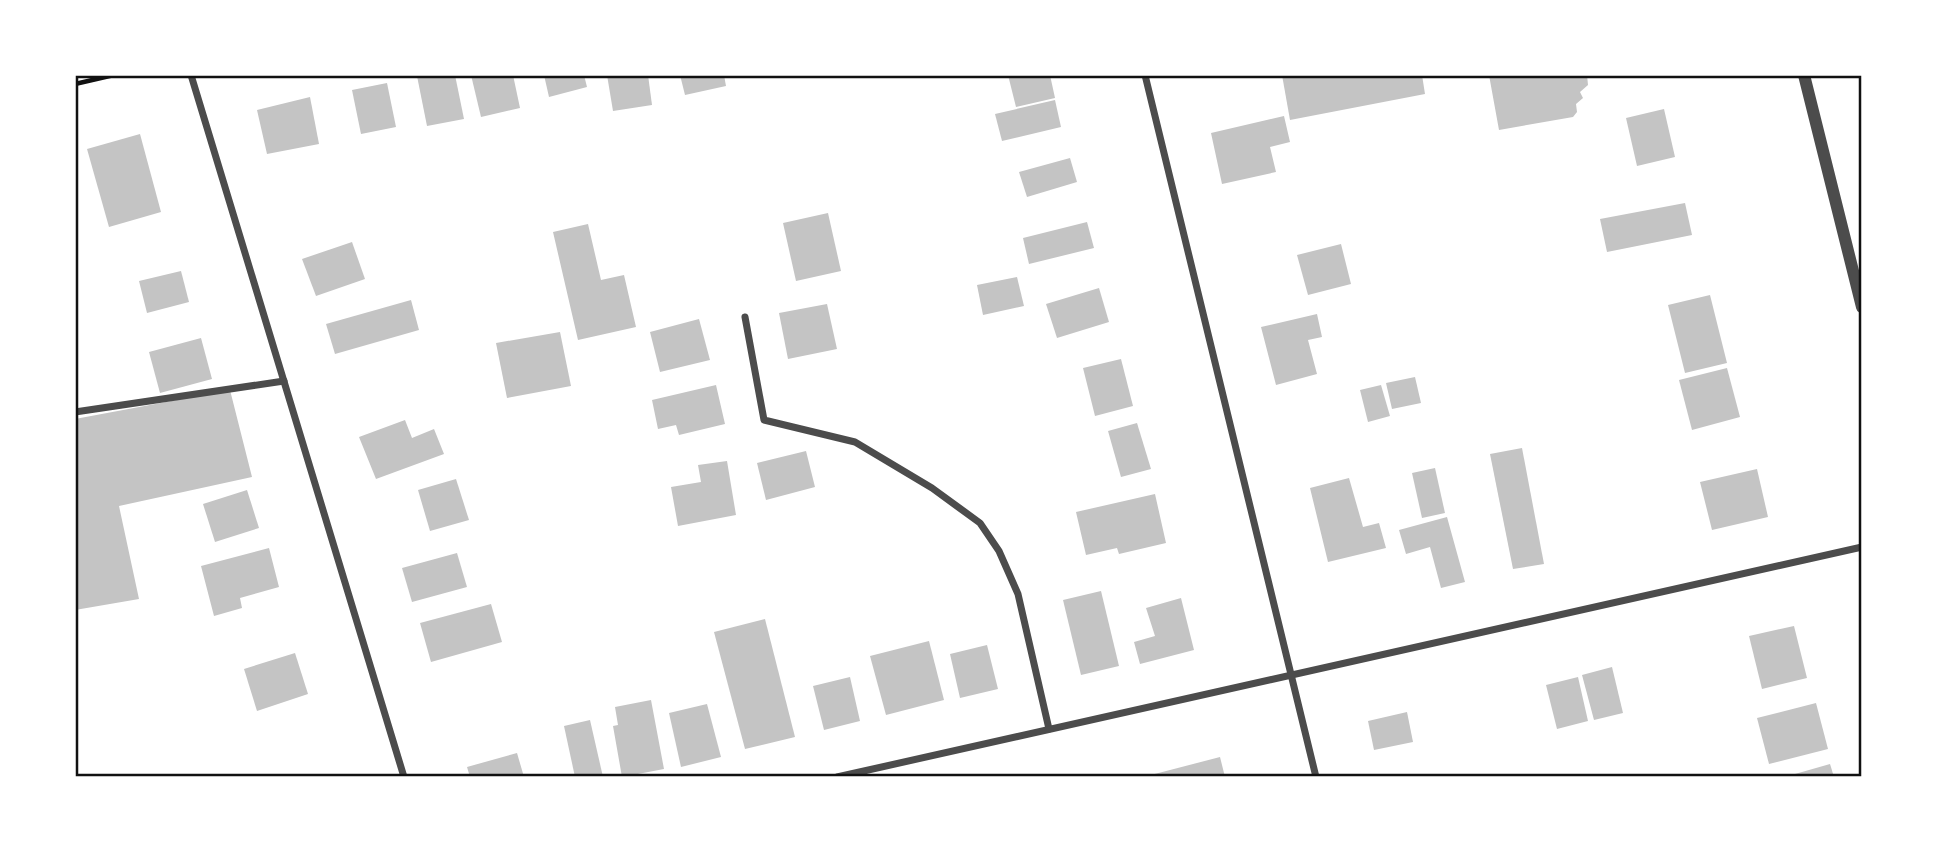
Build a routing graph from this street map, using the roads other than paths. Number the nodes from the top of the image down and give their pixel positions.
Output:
1 (191, 75) edge
2 (1145, 75) edge
3 (1804, 75) edge
4 (1862, 307) edge
5 (745, 317) dead end
6 (284, 381) junction
7 (75, 412) edge
8 (1862, 547) edge
9 (1291, 675) junction
10 (1049, 729) junction
11 (404, 777) edge
12 (837, 777) edge
13 (1316, 777) edge

1 - 6 street
2 - 9 street
3 - 4 street
5 - 10 street
6 - 7 street
6 - 11 street
8 - 9 street
9 - 10 street
9 - 13 street
10 - 12 street

